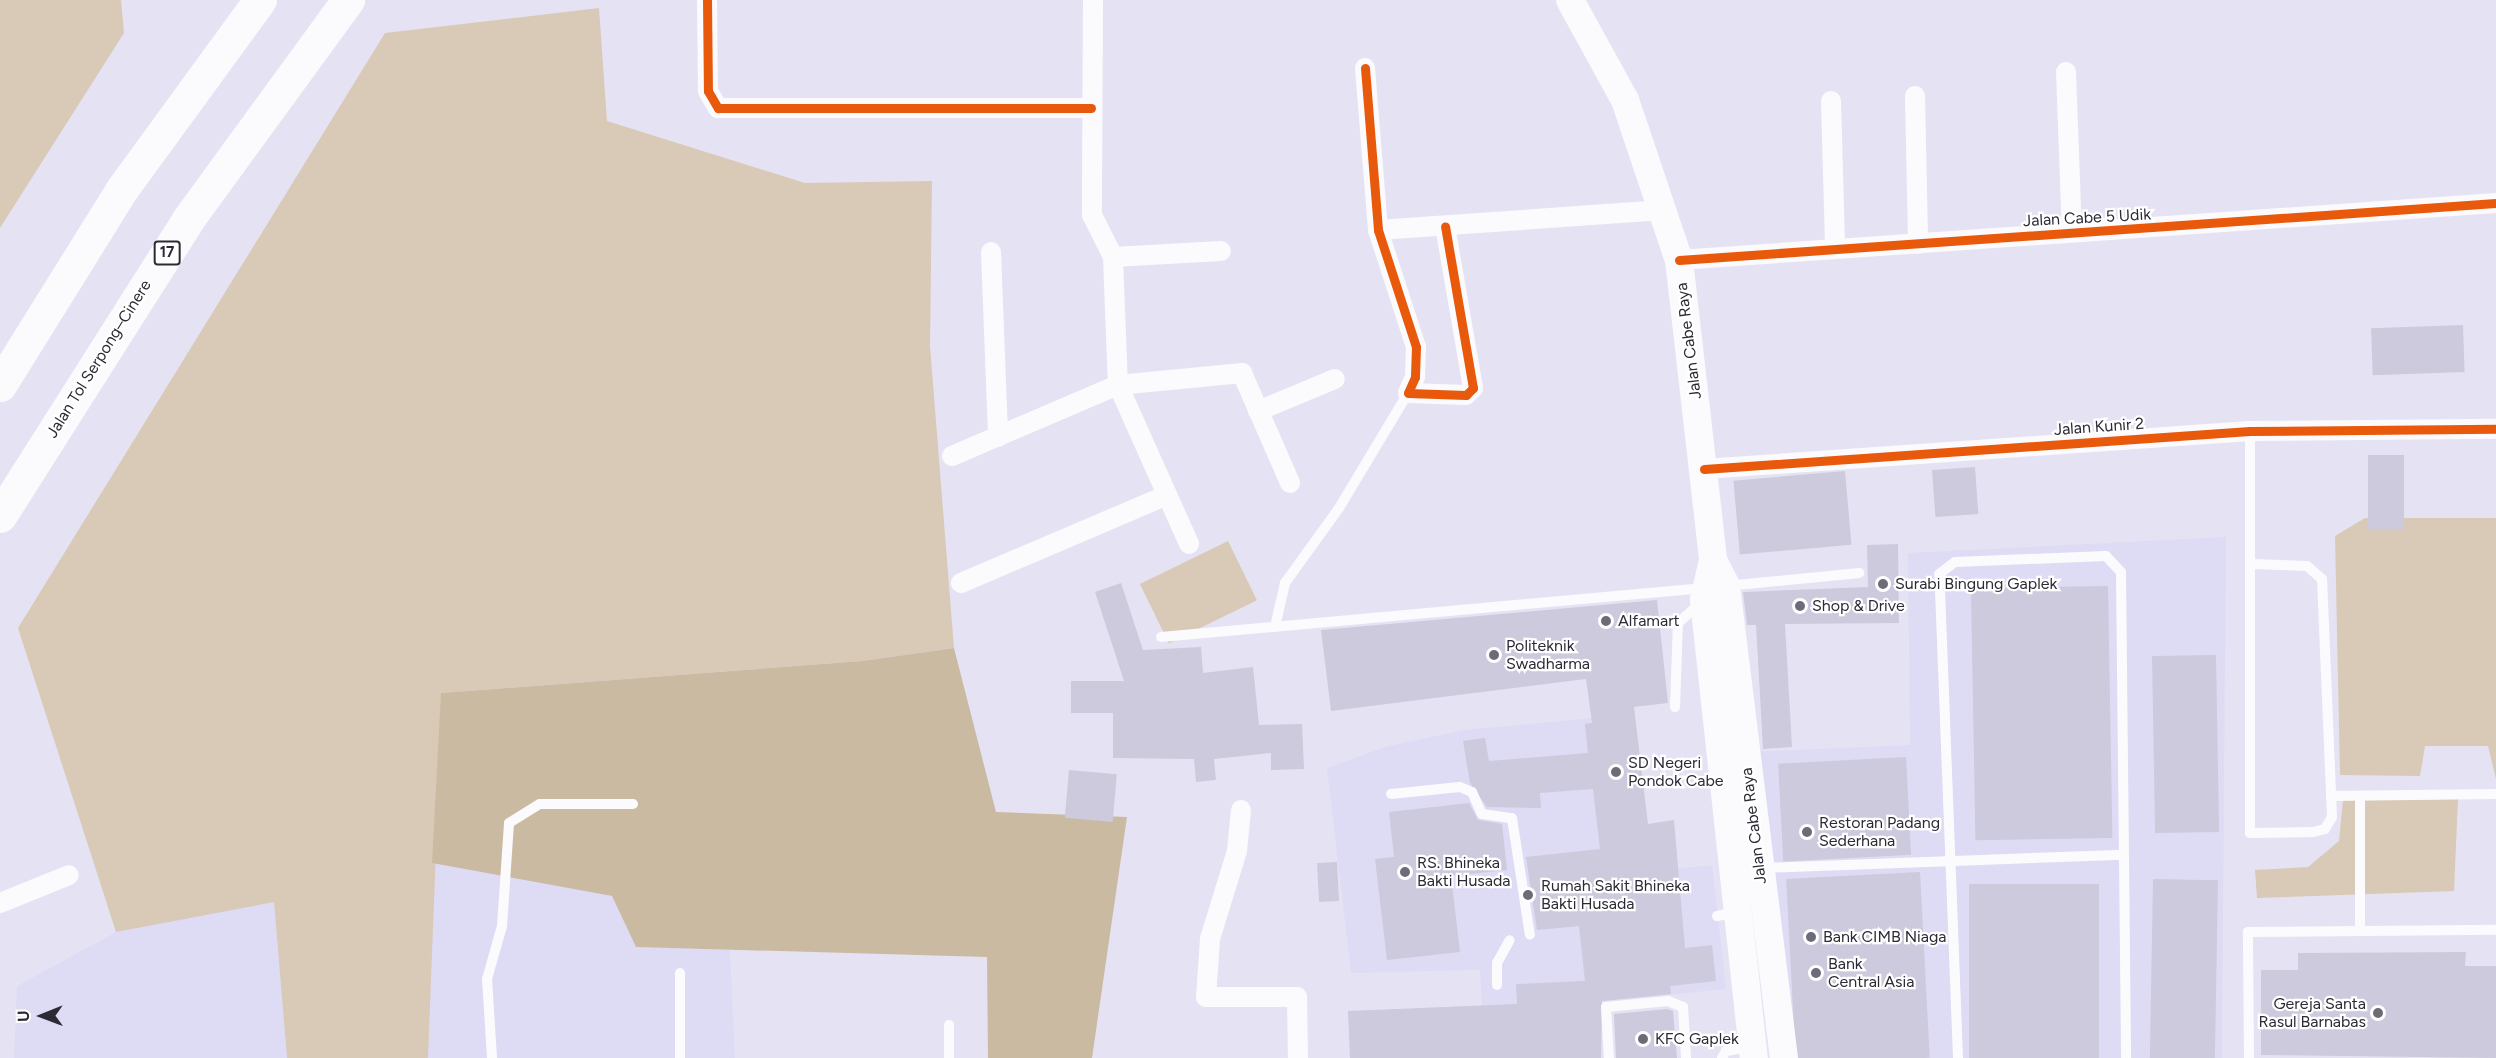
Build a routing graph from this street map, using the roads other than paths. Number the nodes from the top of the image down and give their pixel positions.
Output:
1 (260, 0) edge
2 (348, 0) edge
3 (707, 0) edge
4 (1093, 0) edge
5 (1570, 0) edge
6 (1365, 68) dead end
7 (2066, 72) dead end
8 (1915, 96) dead end
9 (1831, 101) dead end
10 (1091, 108) junction
11 (2496, 203) edge
12 (1666, 210) junction
13 (1445, 226) junction
14 (1378, 230) junction
15 (2072, 232) junction
16 (1918, 244) junction
17 (1835, 248) junction
18 (1221, 251) dead end
19 (991, 252) dead end
20 (1113, 257) junction
21 (1679, 260) junction
22 (1335, 379) dead end
23 (0, 385) edge
24 (1118, 385) junction
25 (1408, 393) junction
26 (1258, 411) junction
27 (2496, 429) edge
28 (2250, 431) junction
29 (998, 437) junction
30 (952, 456) dead end
31 (1704, 469) junction
32 (1290, 483) dead end
33 (1167, 495) junction
34 (0, 516) edge
35 (1189, 544) dead end
36 (2252, 564) junction
37 (1859, 573) dead end
38 (962, 583) dead end
39 (1711, 591) junction
40 (1275, 627) junction
41 (1161, 637) dead end
42 (1675, 707) dead end
43 (1391, 794) dead end
44 (2496, 795) edge
45 (2331, 796) junction
46 (2360, 796) junction
47 (633, 804) dead end
48 (1241, 810) dead end
49 (2124, 855) junction
50 (1952, 861) junction
51 (1758, 868) junction
52 (69, 875) dead end
53 (0, 903) edge
54 (1740, 912) junction
55 (2360, 928) junction
56 (2496, 930) edge
57 (1530, 935) dead end
58 (1510, 940) dead end
59 (680, 973) dead end
60 (1497, 985) dead end
61 (949, 1025) dead end
62 (1754, 1053) edge
63 (492, 1058) edge
64 (680, 1058) edge
65 (949, 1058) edge
66 (1298, 1058) edge
67 (1609, 1058) edge
68 (1686, 1058) edge
69 (1722, 1058) edge
70 (1784, 1058) edge
71 (1958, 1058) edge
72 (2126, 1058) edge
73 (2249, 1058) edge

1 - 23 highway
2 - 34 highway, Jalan Tol Serpong–Cinere / 17
3 - 10 street
4 - 10 street
5 - 12 main road, Jalan Cabe Raya
6 - 14 street
7 - 15 street
8 - 16 street
9 - 17 street
10 - 20 street
11 - 15 street, Jalan Cabe 5 Udik
12 - 13 street
12 - 21 main road, Jalan Cabe Raya
13 - 14 street
13 - 25 street
14 - 25 street
15 - 16 street, Jalan Cabe 5 Udik
16 - 17 street, Jalan Cabe 5 Udik
17 - 21 street, Jalan Cabe 5 Udik
18 - 20 street
19 - 29 street
20 - 24 street
21 - 31 main road, Jalan Cabe Raya
22 - 26 street
24 - 26 street
24 - 29 street
24 - 33 street
25 - 40 lane
26 - 32 street
27 - 28 street, Jalan Kunir 2
28 - 31 street, Jalan Kunir 2
28 - 36 lane
29 - 30 street
31 - 39 main road, Jalan Cabe Raya
33 - 35 street
33 - 38 street
36 - 45 lane
36 - 45 lane
37 - 39 lane
39 - 40 lane
39 - 42 lane
39 - 51 main road, Jalan Cabe Raya
39 - 54 main road, Jalan Cabe Raya
40 - 41 lane
43 - 57 lane
44 - 46 lane
45 - 46 lane
46 - 55 lane
47 - 63 lane
48 - 66 street
49 - 50 lane
49 - 50 lane
49 - 72 lane
50 - 51 lane
50 - 71 lane
51 - 54 main road, Jalan Cabe Raya
52 - 53 street
54 - 62 main road, Jalan Cabe Raya
54 - 70 main road, Jalan Cabe Raya
55 - 56 lane
55 - 73 lane
58 - 60 lane
59 - 64 lane
61 - 65 lane
62 - 69 lane
67 - 68 lane

